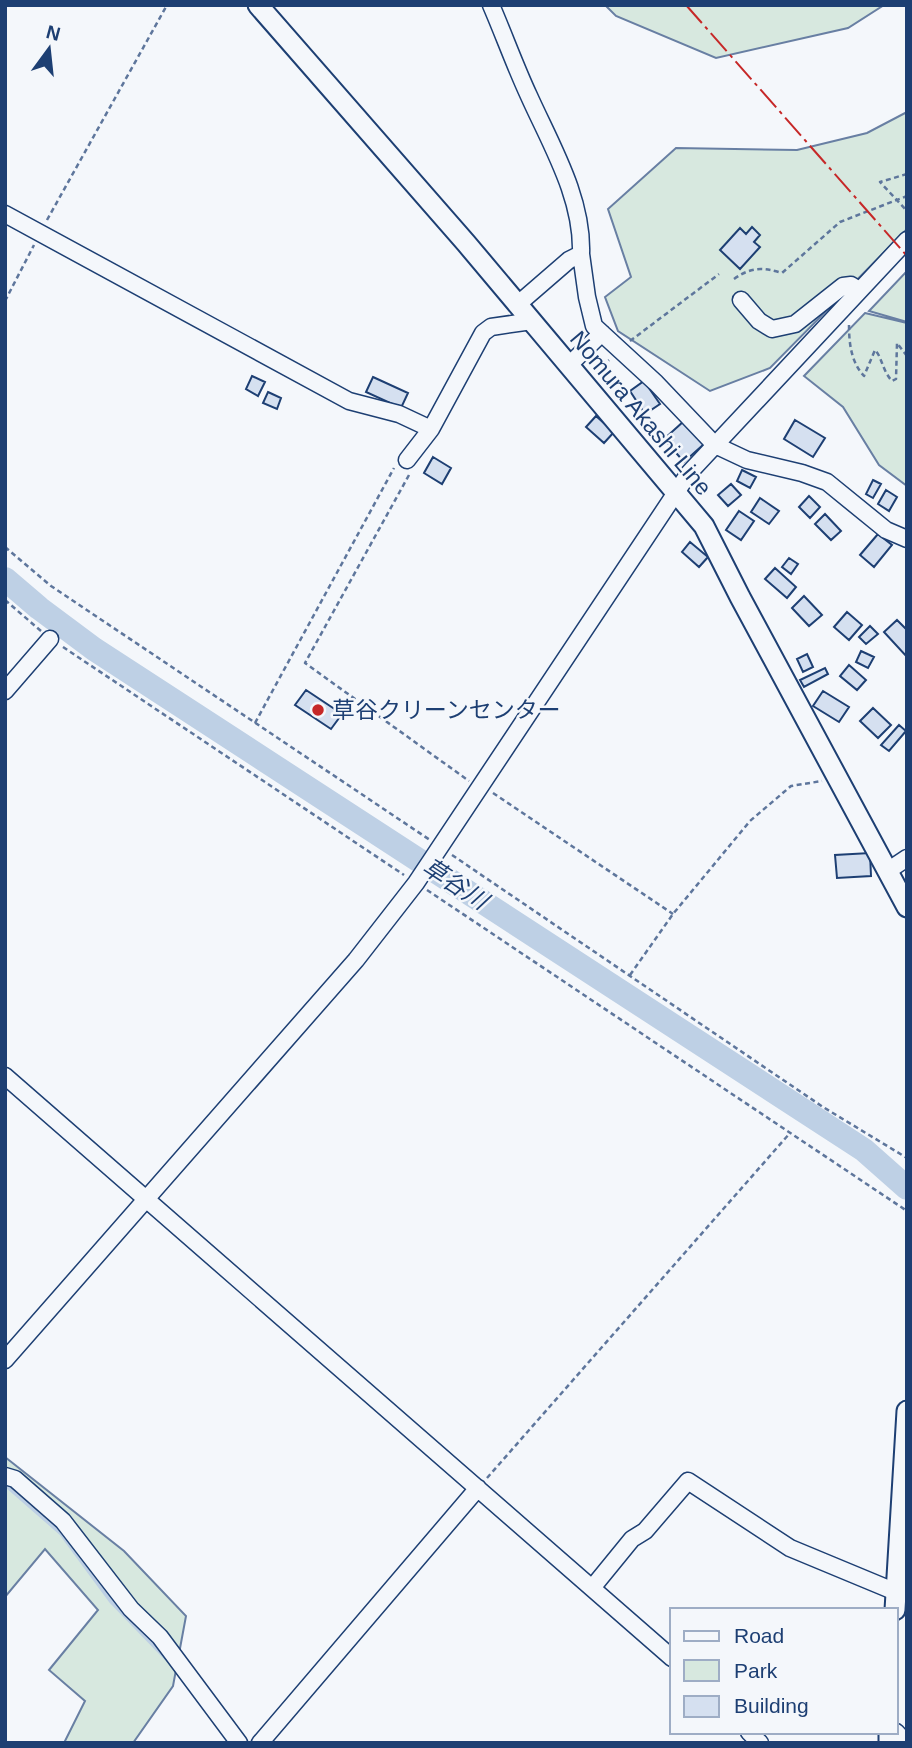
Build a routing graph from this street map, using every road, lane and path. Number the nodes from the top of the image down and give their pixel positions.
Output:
1 (167, 5) edge
2 (258, 5) edge
3 (491, 5) edge
4 (907, 174) edge
5 (907, 196) edge
6 (897, 201) junction
7 (907, 211) edge
8 (5, 214) edge
9 (40, 233) junction
10 (907, 240) edge
11 (581, 254) junction
12 (719, 274) dead end
13 (734, 279) dead end
14 (859, 290) junction
15 (741, 300) dead end
16 (5, 301) edge
17 (517, 305) junction
18 (849, 314) dead end
19 (532, 321) junction
20 (603, 333) junction
21 (620, 349) junction
22 (907, 356) edge
23 (569, 365) junction
24 (585, 384) junction
25 (431, 429) junction
26 (715, 445) junction
27 (407, 460) junction
28 (676, 492) junction
29 (907, 539) edge
30 (5, 547) edge
31 (5, 600) edge
32 (50, 639) junction
33 (5, 691) edge
34 (255, 724) junction
35 (841, 784) junction
36 (481, 787) junction
37 (440, 847) junction
38 (907, 858) edge
39 (889, 870) junction
40 (416, 883) junction
41 (907, 907) edge
42 (673, 914) junction
43 (629, 975) junction
44 (5, 1076) edge
45 (790, 1133) junction
46 (907, 1158) edge
47 (147, 1199) junction
48 (907, 1211) edge
49 (5, 1360) edge
50 (907, 1411) edge
51 (5, 1476) edge
52 (478, 1488) junction
53 (592, 1588) junction
54 (895, 1601) edge
55 (670, 1656) edge
56 (239, 1743) edge
57 (260, 1743) edge

1 - 9 path
2 - 17 main road, Nomura Akashi Line
3 - 11 street
4 - 6 path
5 - 6 path
6 - 7 path
6 - 13 path
8 - 9 street
9 - 16 path
9 - 25 street
10 - 14 street
11 - 17 street
11 - 20 street
12 - 21 path
14 - 15 street
14 - 26 street
17 - 19 main road, Nomura Akashi Line
18 - 22 path
19 - 23 main road, Nomura Akashi Line
19 - 25 street
20 - 21 street
20 - 23 street
21 - 24 path
21 - 26 street
23 - 24 main road, Nomura Akashi Line
24 - 28 main road, Nomura Akashi Line
25 - 27 street
26 - 28 street
26 - 29 street
27 - 34 path
27 - 36 path
28 - 35 main road, Nomura Akashi Line
28 - 36 street
30 - 34 path
31 - 32 path
32 - 33 street
32 - 40 path
34 - 37 path
35 - 39 main road, Nomura Akashi Line
35 - 42 path
36 - 37 street
36 - 42 path
37 - 40 street
37 - 43 path
38 - 39 street
39 - 41 main road, Nomura Akashi Line
40 - 45 path
40 - 47 street
42 - 43 path
43 - 46 path
44 - 47 street
45 - 48 path
45 - 52 path
47 - 49 street
47 - 52 street
50 - 54 main road
51 - 56 street
52 - 53 street
52 - 57 street
53 - 54 street
53 - 55 street

